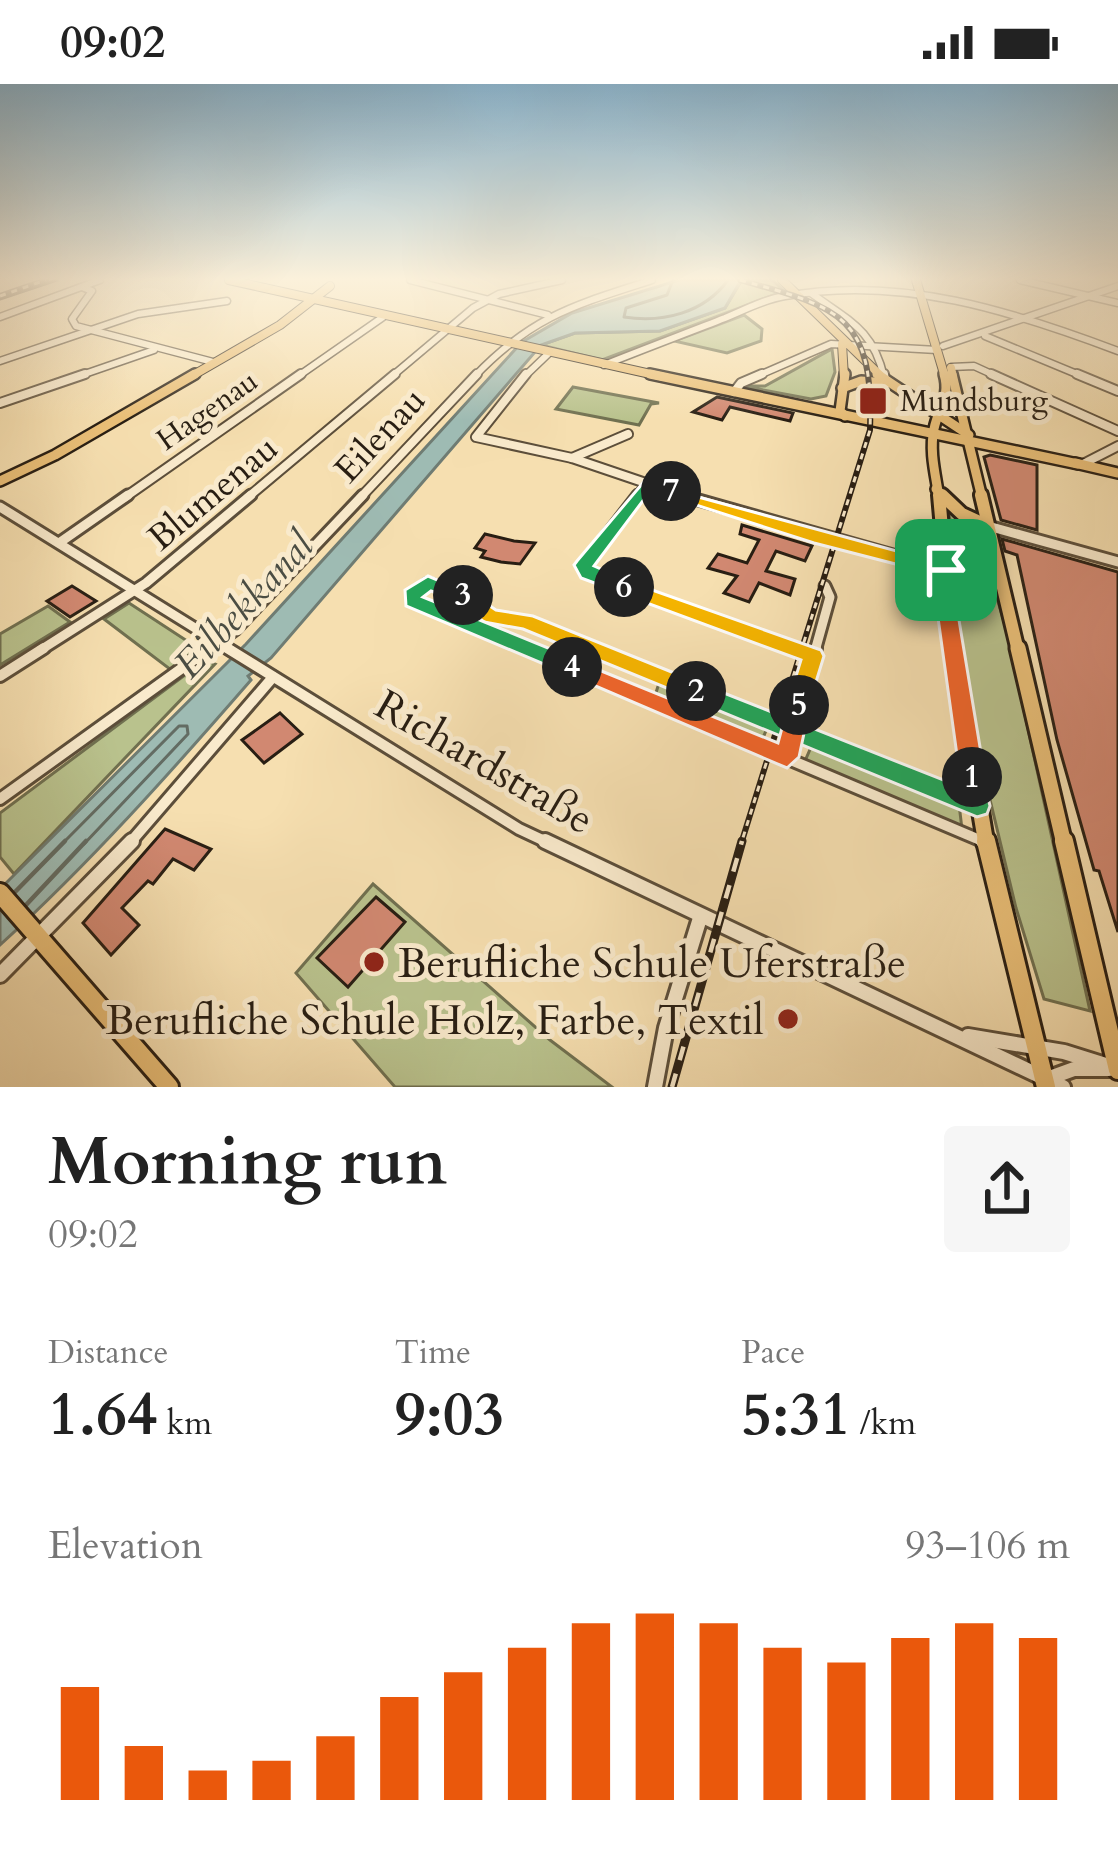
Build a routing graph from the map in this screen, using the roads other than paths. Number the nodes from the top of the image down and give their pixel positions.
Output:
1 (81, 327) edge
2 (102, 327) edge
3 (277, 327) edge
4 (368, 327) edge
5 (431, 327) edge
6 (449, 327) edge
7 (533, 327) edge
8 (705, 327) edge
9 (826, 327) edge
10 (860, 327) edge
11 (932, 327) edge
12 (1006, 327) edge
13 (1054, 327) edge
14 (445, 330) junction
15 (89, 331) junction
16 (983, 335) junction
17 (842, 343) junction
18 (512, 344) junction
19 (874, 344) junction
20 (939, 346) junction
21 (157, 348) junction
22 (1118, 351) edge
23 (549, 352) junction
24 (0, 361) edge
25 (214, 362) junction
26 (604, 364) junction
27 (951, 367) junction
28 (889, 383) junction
29 (1118, 391) edge
30 (734, 392) junction
31 (841, 394) junction
32 (782, 402) junction
33 (0, 403) edge
34 (848, 418) junction
35 (938, 418) junction
36 (886, 426) junction
37 (1118, 431) edge
38 (628, 434) dead end
39 (933, 435) junction
40 (968, 439) junction
41 (1118, 446) edge
42 (932, 452) junction
43 (572, 458) junction
44 (1078, 464) junction
45 (1118, 473) edge
46 (0, 477) edge
47 (647, 483) junction
48 (935, 488) junction
49 (981, 506) junction
50 (0, 507) edge
51 (955, 507) junction
52 (990, 534) junction
53 (59, 543) junction
54 (1118, 562) edge
55 (946, 570) junction
56 (825, 586) dead end
57 (136, 590) junction
58 (491, 617) junction
59 (480, 629) junction
60 (564, 638) junction
61 (220, 642) junction
62 (813, 656) junction
63 (549, 658) junction
64 (657, 675) junction
65 (0, 676) edge
66 (274, 677) junction
67 (644, 697) junction
68 (791, 731) junction
69 (787, 757) junction
70 (0, 799) edge
71 (977, 806) junction
72 (986, 843) junction
73 (0, 893) edge
74 (700, 918) junction
75 (33, 932) junction
76 (0, 975) edge
77 (957, 1034) junction
78 (1037, 1048) junction
79 (1118, 1069) edge
80 (1051, 1084) edge
81 (169, 1087) edge
82 (655, 1087) edge

1 - 15 street
2 - 15 street
3 - 25 main road
4 - 53 street, Hagenau
5 - 14 main road
6 - 14 street, Blumenau
7 - 18 street, Eilenau
8 - 26 street
9 - 17 main road
10 - 19 street
11 - 20 main road
12 - 16 street
13 - 22 street
14 - 18 main road
14 - 57 street, Blumenau
15 - 21 street
15 - 24 street
16 - 20 street
16 - 29 street
17 - 19 street
17 - 28 main road
17 - 30 street
17 - 31 main road
18 - 23 main road
18 - 61 street, Eilenau
19 - 20 street
19 - 28 street
20 - 27 main road
20 - 35 main road
21 - 25 street
21 - 33 street
23 - 26 main road
23 - 43 street
25 - 46 main road
26 - 30 main road
27 - 37 street
27 - 40 main road
28 - 31 main road
28 - 35 main road
30 - 32 main road
31 - 32 main road
31 - 34 main road
32 - 34 main road
34 - 36 main road
35 - 39 main road
35 - 40 main road
36 - 39 main road
36 - 42 main road
38 - 43 street
39 - 40 main road
39 - 42 main road
40 - 44 main road
40 - 49 main road
41 - 44 street
42 - 48 main road
43 - 47 street
44 - 45 main road
47 - 55 street
47 - 62 street
48 - 51 main road
48 - 55 main road
49 - 51 main road
49 - 52 main road
50 - 53 street, Richardstraße
51 - 52 main road
52 - 54 street
52 - 79 main road
53 - 57 street, Richardstraße
55 - 71 main road
56 - 62 street
57 - 61 street, Richardstraße
57 - 65 street, Blumenau
58 - 59 street
58 - 59 street
58 - 60 street
59 - 63 street
60 - 63 street
60 - 64 street
61 - 66 street, Richardstraße
61 - 70 street, Eilenau
62 - 68 street
63 - 67 street
64 - 67 street
64 - 68 street
66 - 74 street, Richardstraße
66 - 75 street
67 - 69 street
68 - 69 street
68 - 71 street
69 - 72 street
71 - 72 main road
72 - 78 main road
73 - 75 main road
74 - 77 street, Richardstraße
74 - 82 street
75 - 76 street
75 - 81 main road
77 - 78 street, Richardstraße
77 - 80 street, Richardstraße
78 - 79 street, Richardstraße
78 - 80 main road
79 - 80 street

